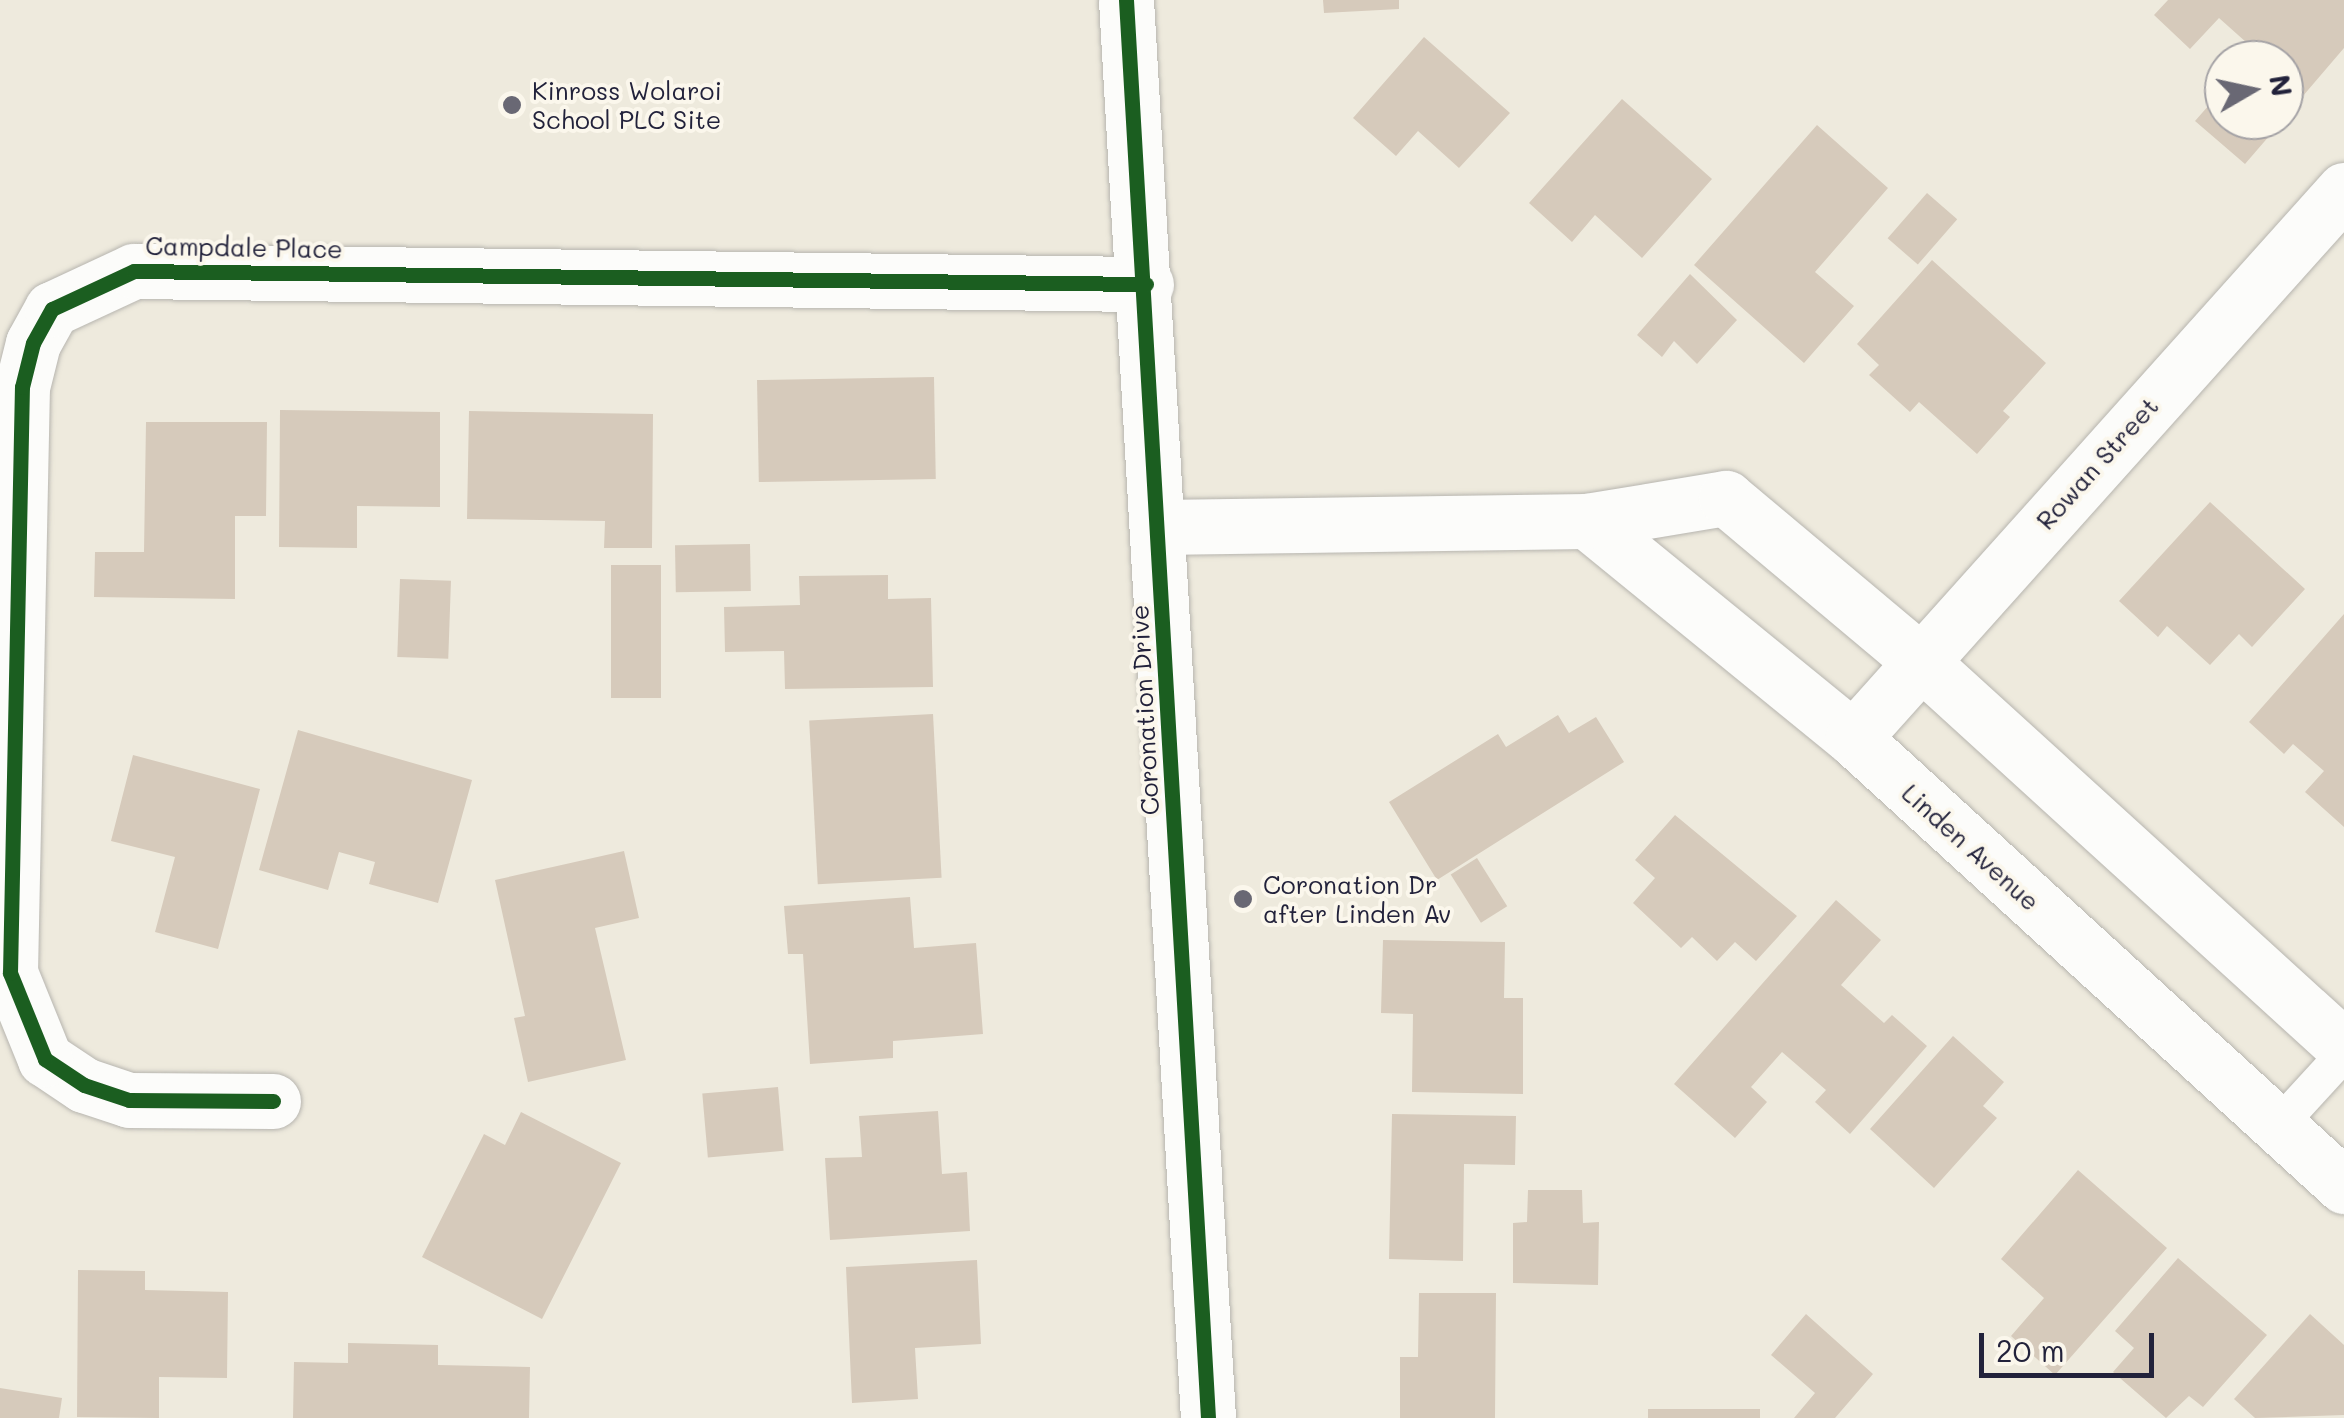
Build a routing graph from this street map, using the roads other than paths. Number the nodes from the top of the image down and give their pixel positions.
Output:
1 (1126, 0) edge
2 (2344, 190) edge
3 (1146, 284) junction
4 (1587, 521) junction
5 (1159, 527) junction
6 (1920, 660) junction
7 (1853, 738) junction
8 (2344, 1050) edge
9 (273, 1102) dead end
10 (2277, 1126) junction
11 (2344, 1186) edge
12 (1208, 1418) edge

1 - 3 street, Coronation Drive
2 - 6 street, Rowan Street
3 - 5 street, Coronation Drive
3 - 9 street, Campdale Place
4 - 5 street
4 - 6 street
4 - 7 street, Linden Avenue
5 - 12 street, Coronation Drive
6 - 7 street, Rowan Street
6 - 8 street
7 - 10 street, Linden Avenue
8 - 10 lane
10 - 11 street, Linden Avenue

